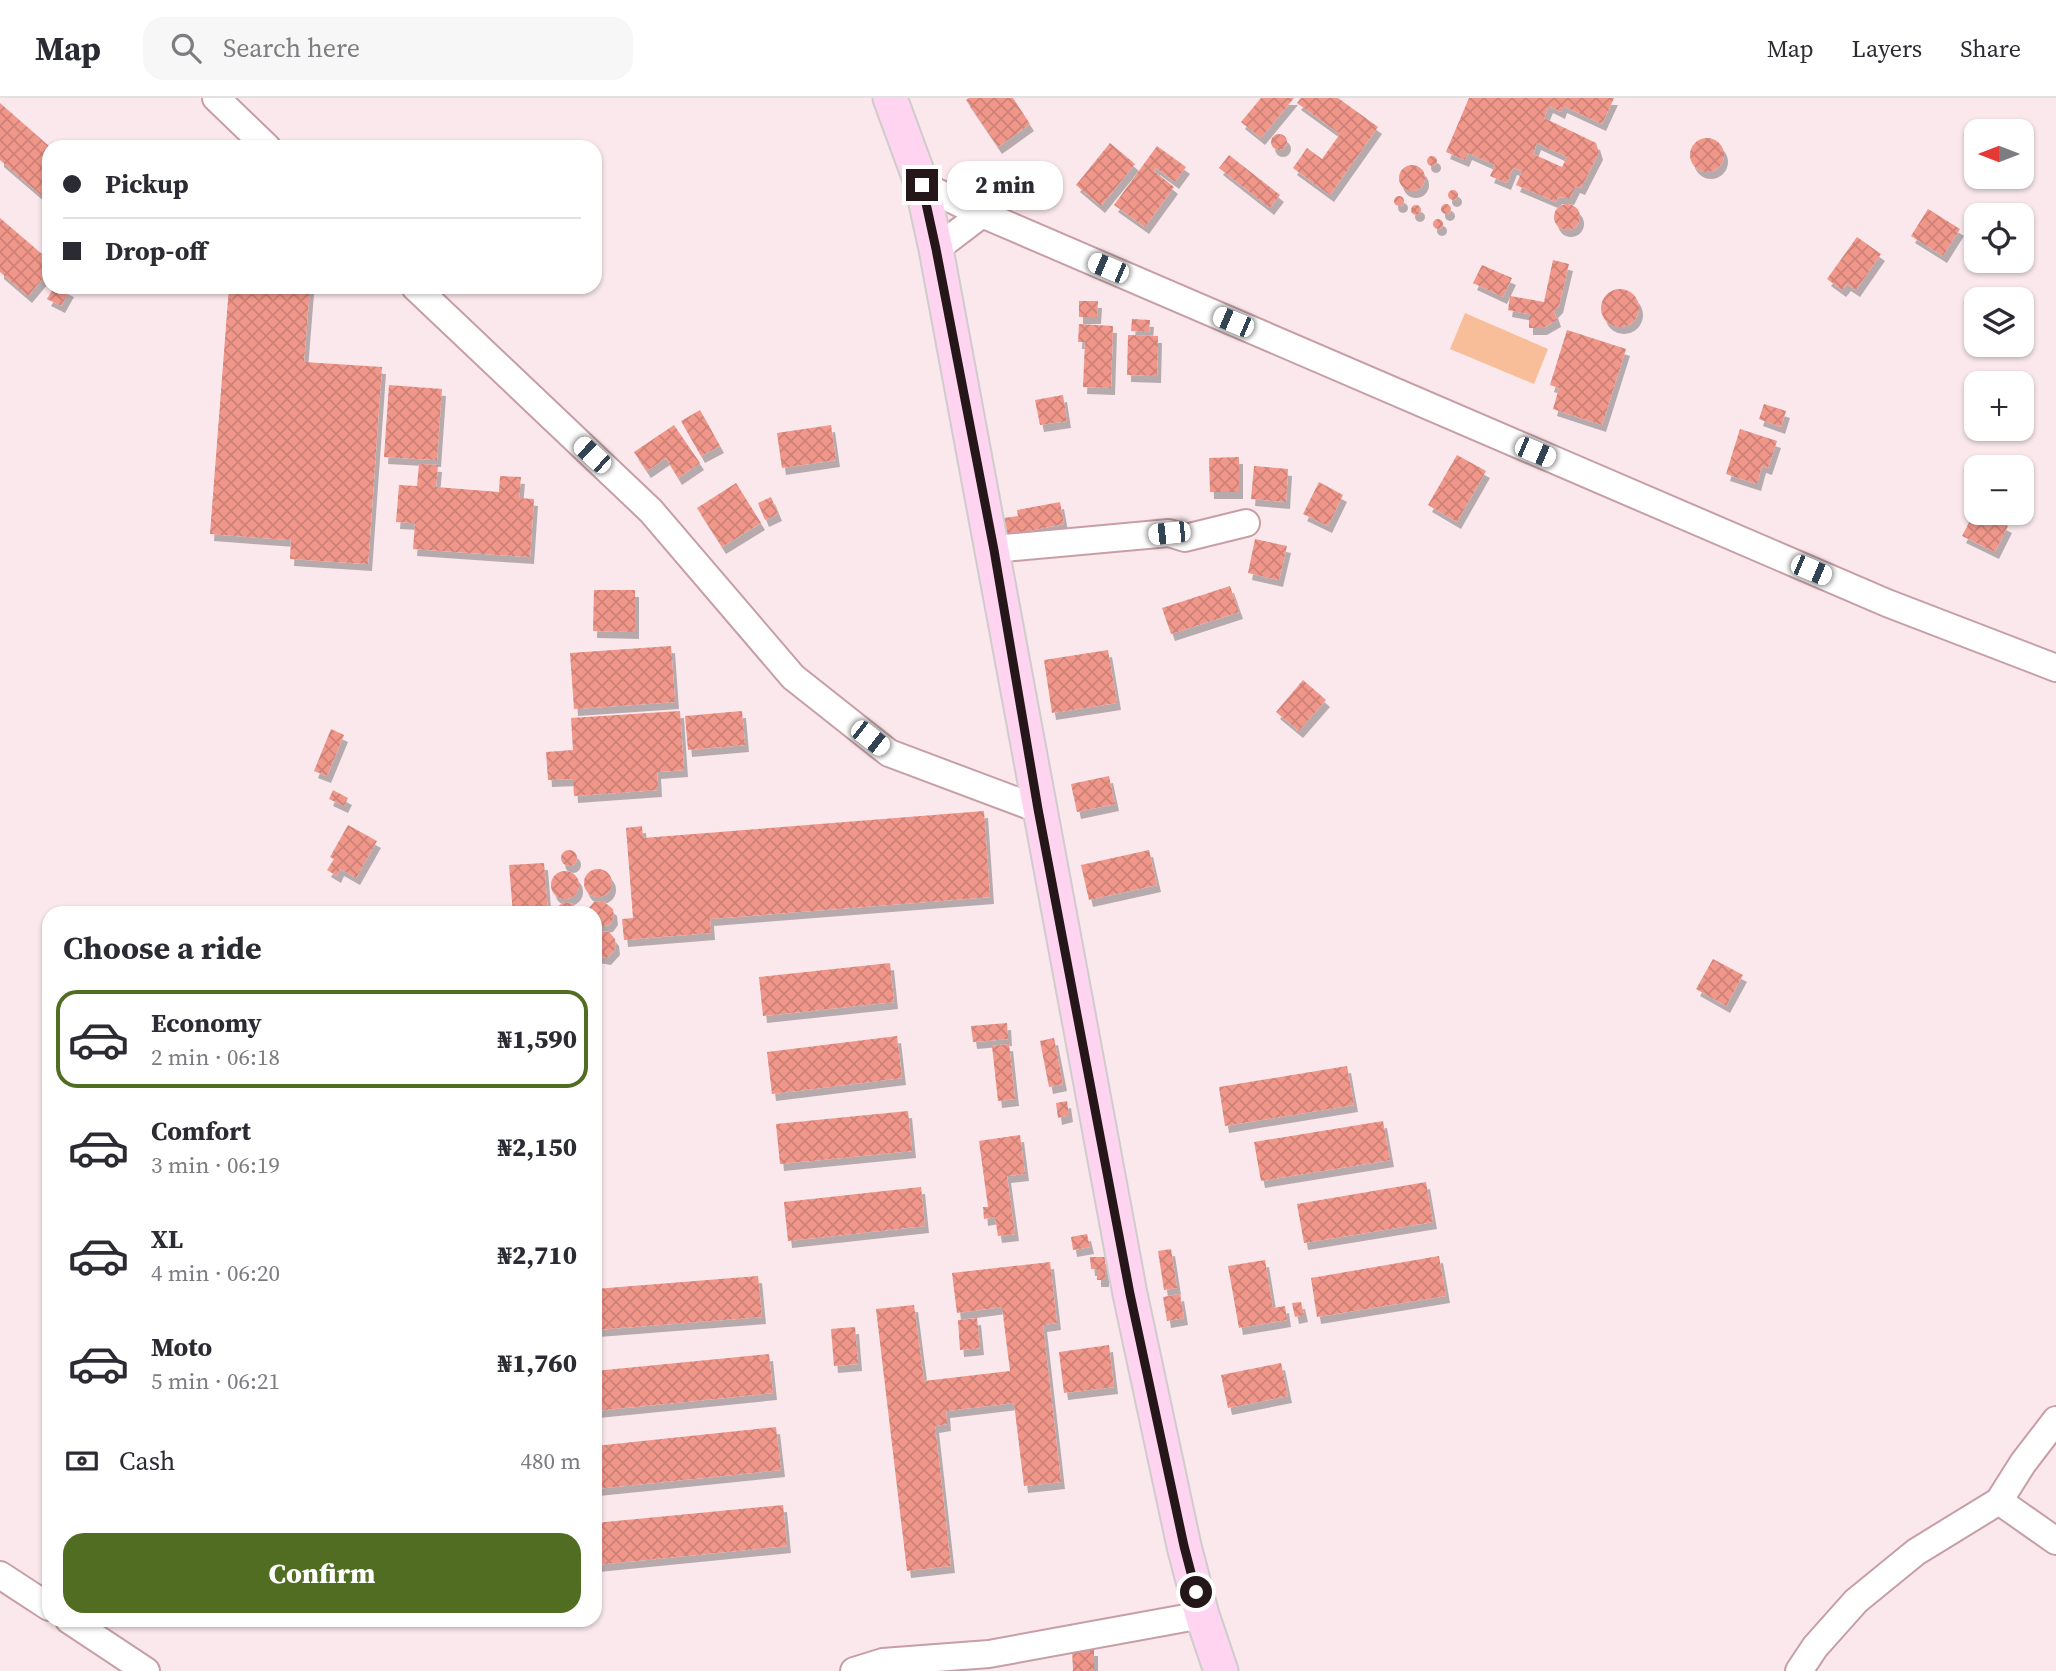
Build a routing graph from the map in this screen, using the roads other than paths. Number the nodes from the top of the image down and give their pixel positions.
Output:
1 (216, 98) edge
2 (890, 98) edge
3 (260, 140) edge
4 (922, 185) junction
5 (982, 214) junction
6 (936, 249) junction
7 (422, 294) edge
8 (1246, 523) dead end
9 (994, 550) junction
10 (2056, 668) edge
11 (1038, 809) junction
12 (2056, 1420) edge
13 (1999, 1501) junction
14 (2056, 1541) edge
15 (0, 1575) edge
16 (42, 1602) edge
17 (1202, 1615) junction
18 (80, 1627) edge
19 (146, 1671) edge
20 (854, 1671) edge
21 (1221, 1671) edge
22 (1798, 1671) edge

1 - 3 street
2 - 4 main road
4 - 5 street
4 - 6 main road
5 - 6 street
5 - 10 street
6 - 9 main road
7 - 11 street
8 - 9 street
9 - 11 main road
11 - 17 main road
12 - 13 street
13 - 14 street
13 - 22 street
15 - 16 street
17 - 20 street
17 - 21 main road
18 - 19 street

